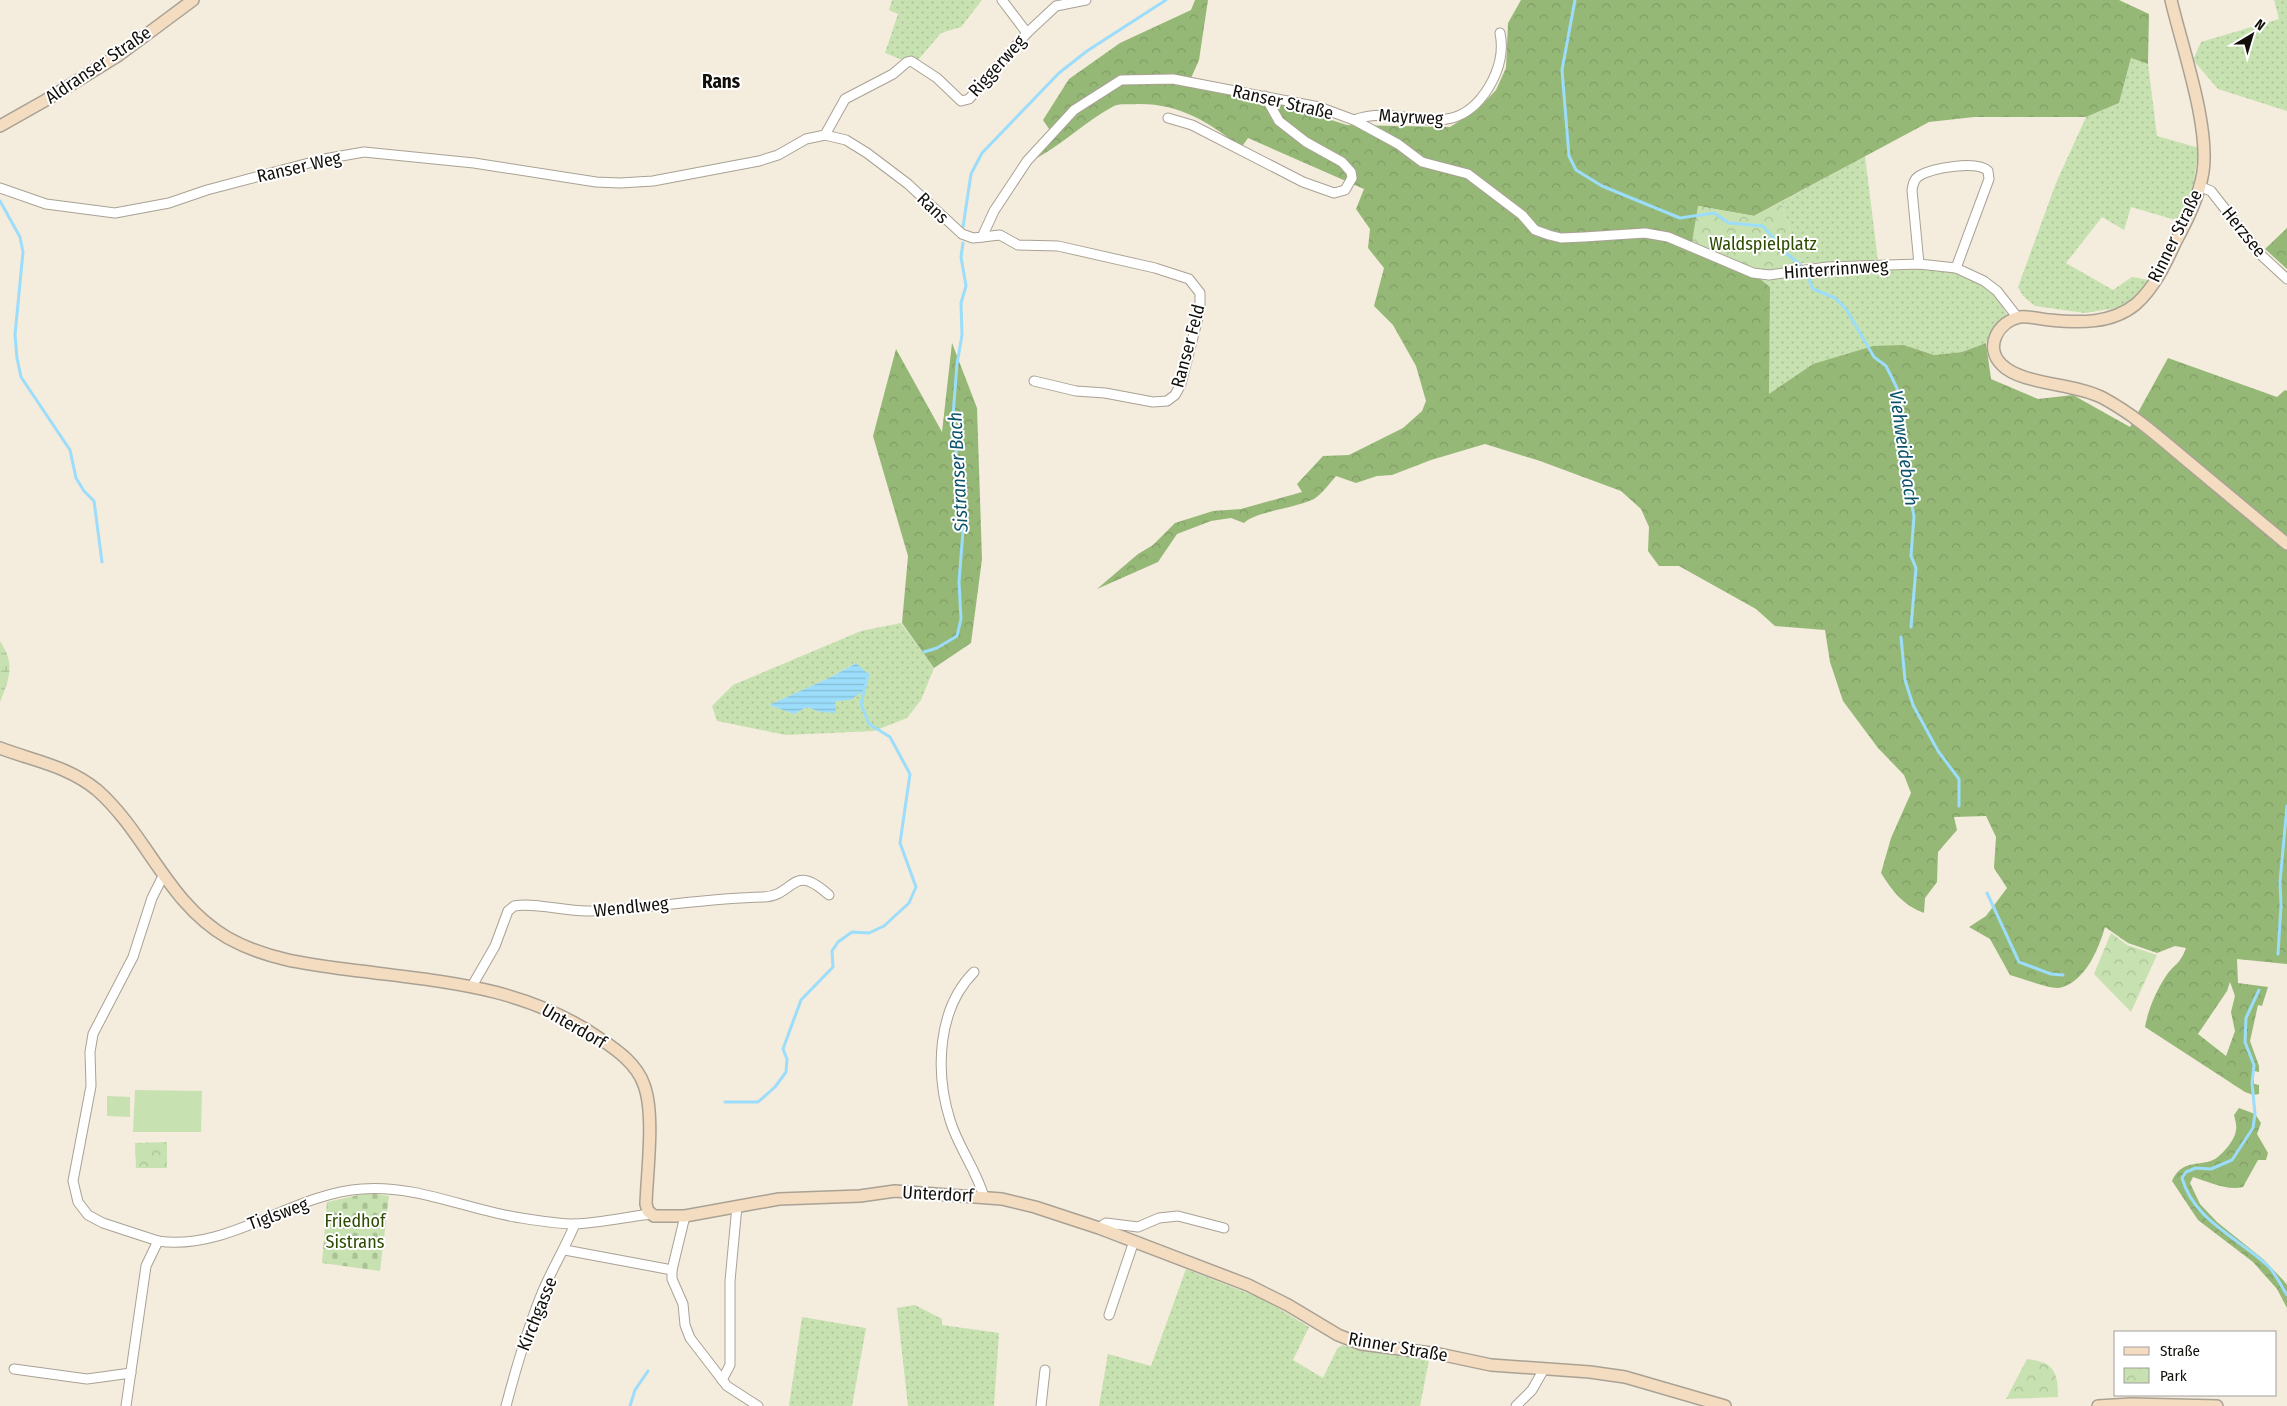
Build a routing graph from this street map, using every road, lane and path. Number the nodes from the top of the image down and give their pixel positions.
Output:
1 (193, 0) edge
2 (1002, 0) edge
3 (1086, 0) edge
4 (2171, 0) edge
5 (1027, 33) junction
6 (1500, 33) dead end
7 (1265, 96) junction
8 (1168, 118) dead end
9 (1354, 120) junction
10 (0, 126) edge
11 (825, 135) junction
12 (2200, 186) junction
13 (0, 188) edge
14 (982, 237) junction
15 (1919, 264) junction
16 (1956, 268) junction
17 (1753, 273) joint
18 (2287, 279) edge
19 (2018, 318) junction
20 (1034, 380) dead end
21 (2287, 544) edge
22 (0, 748) edge
23 (163, 876) junction
24 (829, 895) dead end
25 (974, 972) dead end
26 (472, 986) junction
27 (984, 1197) junction
28 (737, 1206) junction
29 (650, 1214) junction
30 (685, 1216) junction
31 (575, 1224) junction
32 (1099, 1228) junction
33 (1224, 1228) dead end
34 (158, 1241) junction
35 (1134, 1241) junction
36 (565, 1250) junction
37 (672, 1270) junction
38 (1109, 1315) dead end
39 (14, 1369) dead end
40 (1544, 1369) junction
41 (1045, 1370) dead end
42 (131, 1373) junction
43 (722, 1380) junction
44 (126, 1406) edge
45 (506, 1406) edge
46 (758, 1406) edge
47 (1041, 1406) edge
48 (1516, 1406) edge
49 (1725, 1406) edge
50 (2098, 1406) edge
51 (2216, 1406) edge

1 - 10 main road, Aldranser Straße
2 - 5 street
3 - 5 street, Riggerweg
4 - 12 main road, Rinner Straße
5 - 11 street, Riggerweg
6 - 9 street, Mayrweg
7 - 8 street
7 - 9 street, Ranser Straße
7 - 14 street, Ranser Straße
9 - 17 street, Ranser Straße
11 - 13 street, Ranser Weg
11 - 14 street, Rans
12 - 18 street, Herzsee
12 - 19 main road, Rinner Straße
14 - 20 street, Ranser Feld
15 - 16 street, Hinterrinnweg
15 - 16 street
15 - 17 street, Hinterrinnweg
16 - 19 street, Hinterrinnweg
19 - 21 main road
22 - 23 main road, Unterdorf
23 - 26 main road, Unterdorf
23 - 34 street, Tiglsweg
24 - 26 street, Wendlweg
25 - 27 street
26 - 29 main road, Unterdorf
27 - 28 main road, Unterdorf
27 - 32 main road, Unterdorf
28 - 30 main road, Unterdorf
28 - 43 street
29 - 30 main road, Unterdorf
29 - 31 street, Tiglsweg
30 - 37 street
31 - 34 street, Tiglsweg
31 - 36 street, Kirchgasse
32 - 33 street
32 - 35 main road, Unterdorf
34 - 42 street
35 - 38 street
35 - 40 main road, Rinner Straße
36 - 37 street
36 - 45 street, Kirchgasse
37 - 43 street
39 - 42 street
40 - 48 street
40 - 49 main road, Rinner Straße
41 - 47 street
42 - 44 street
43 - 46 street
50 - 51 main road

